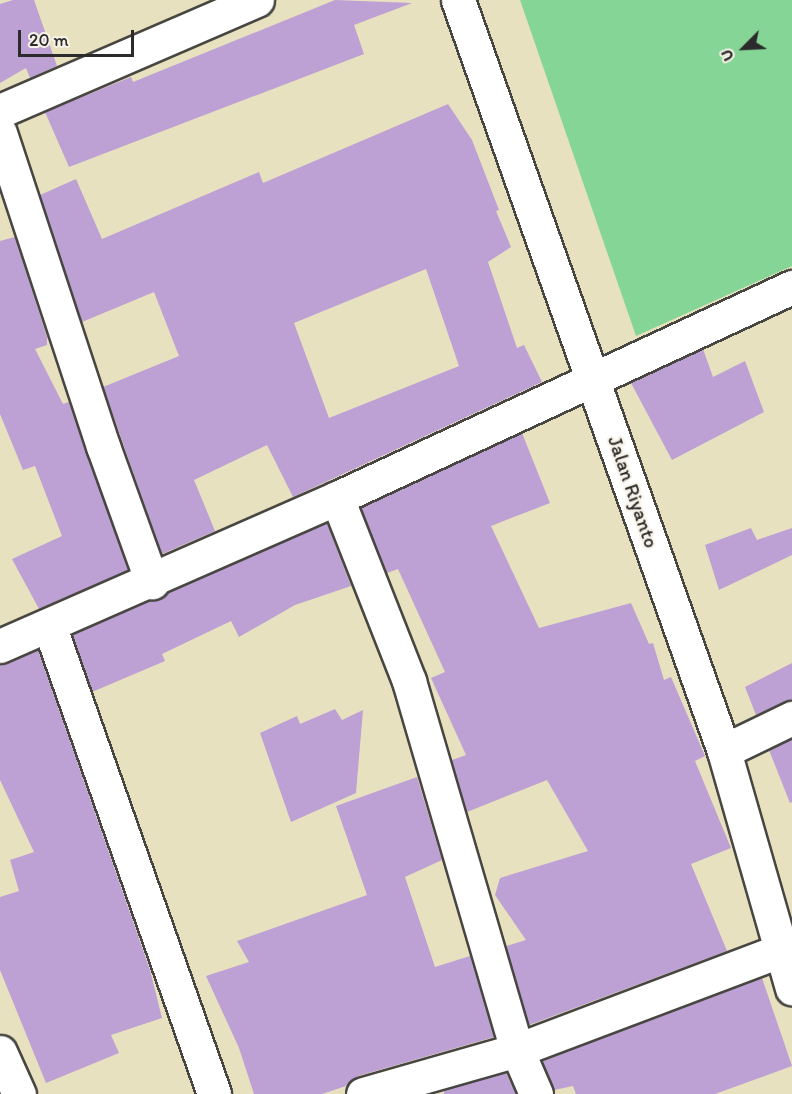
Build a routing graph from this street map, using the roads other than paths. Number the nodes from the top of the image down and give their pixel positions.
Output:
1 (257, 0) edge
2 (458, 0) edge
3 (0, 111) edge
4 (0, 133) edge
5 (792, 287) edge
6 (593, 379) junction
7 (337, 498) junction
8 (152, 582) junction
9 (49, 625) junction
10 (0, 646) edge
11 (792, 718) edge
12 (724, 751) junction
13 (779, 951) junction
14 (792, 988) edge
15 (517, 1050) junction
16 (0, 1052) edge
17 (19, 1094) edge
18 (214, 1094) edge
19 (363, 1094) edge
20 (536, 1094) edge

1 - 3 street
2 - 6 street, Jalan Riyanto
4 - 8 street
5 - 6 street
6 - 7 street
6 - 12 street, Jalan Riyanto
7 - 8 street
7 - 15 street
8 - 9 street
9 - 10 street
9 - 18 street
11 - 12 street
12 - 13 street, Jalan Riyanto
13 - 14 street, Jalan Riyanto
13 - 15 street
15 - 19 street
15 - 20 street
16 - 17 street

